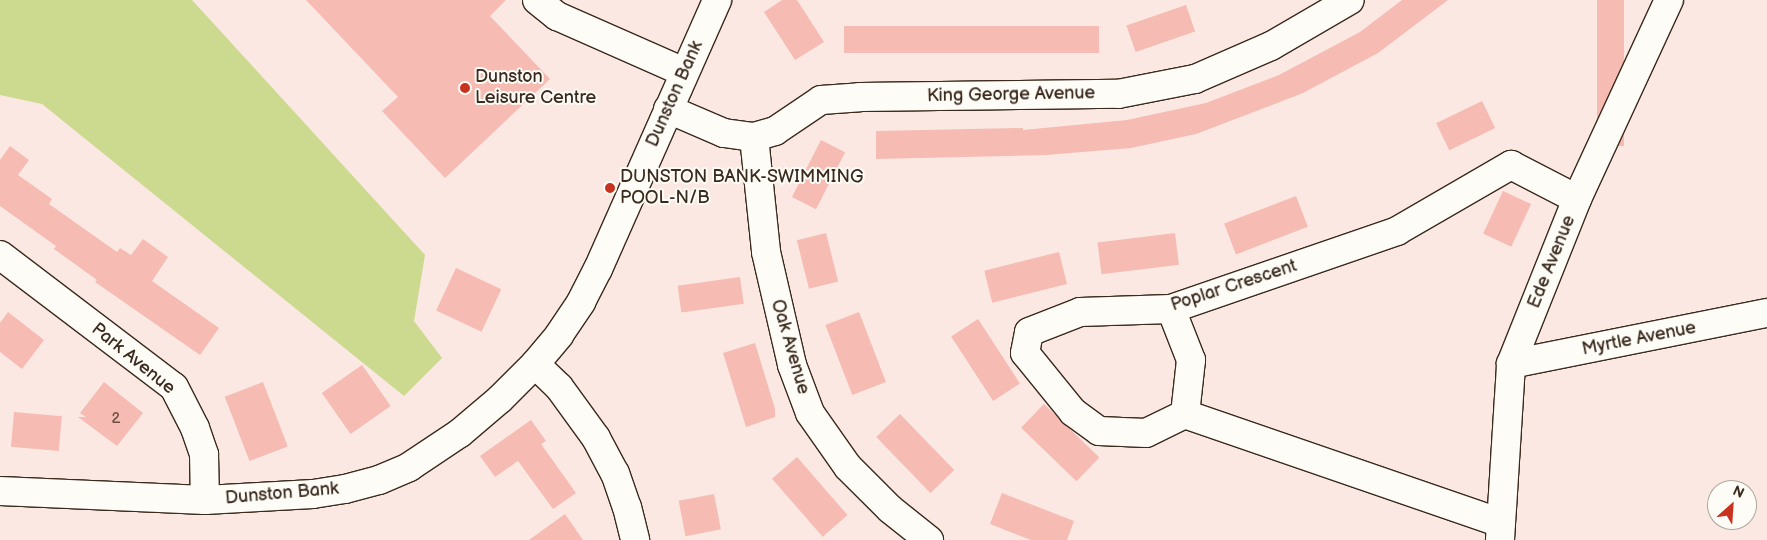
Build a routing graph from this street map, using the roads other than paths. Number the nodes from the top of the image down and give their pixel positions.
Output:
1 (537, 0) edge
2 (717, 0) edge
3 (1350, 0) edge
4 (1669, 0) edge
5 (684, 72) junction
6 (668, 108) junction
7 (754, 137) junction
8 (1577, 199) junction
9 (0, 255) edge
10 (1171, 309) junction
11 (1767, 313) edge
12 (535, 364) junction
13 (1511, 364) junction
14 (1185, 414) junction
15 (0, 491) edge
16 (205, 500) junction
17 (1500, 532) edge
18 (635, 540) edge
19 (928, 540) edge

1 - 5 street
2 - 5 street, Dunston Bank
3 - 7 street, King George Avenue
4 - 8 street, Ede Avenue
5 - 6 street, Dunston Bank
6 - 7 street, King George Avenue
6 - 12 street, Dunston Bank
7 - 19 street, Oak Avenue
8 - 10 street, Poplar Crescent
8 - 13 street, Ede Avenue
9 - 16 street, Park Avenue
10 - 14 street
10 - 14 street, Poplar Crescent
11 - 13 street, Myrtle Avenue
12 - 16 street, Dunston Bank
12 - 18 street
13 - 17 street, Ede Avenue
14 - 17 street
15 - 16 street, Dunston Bank

